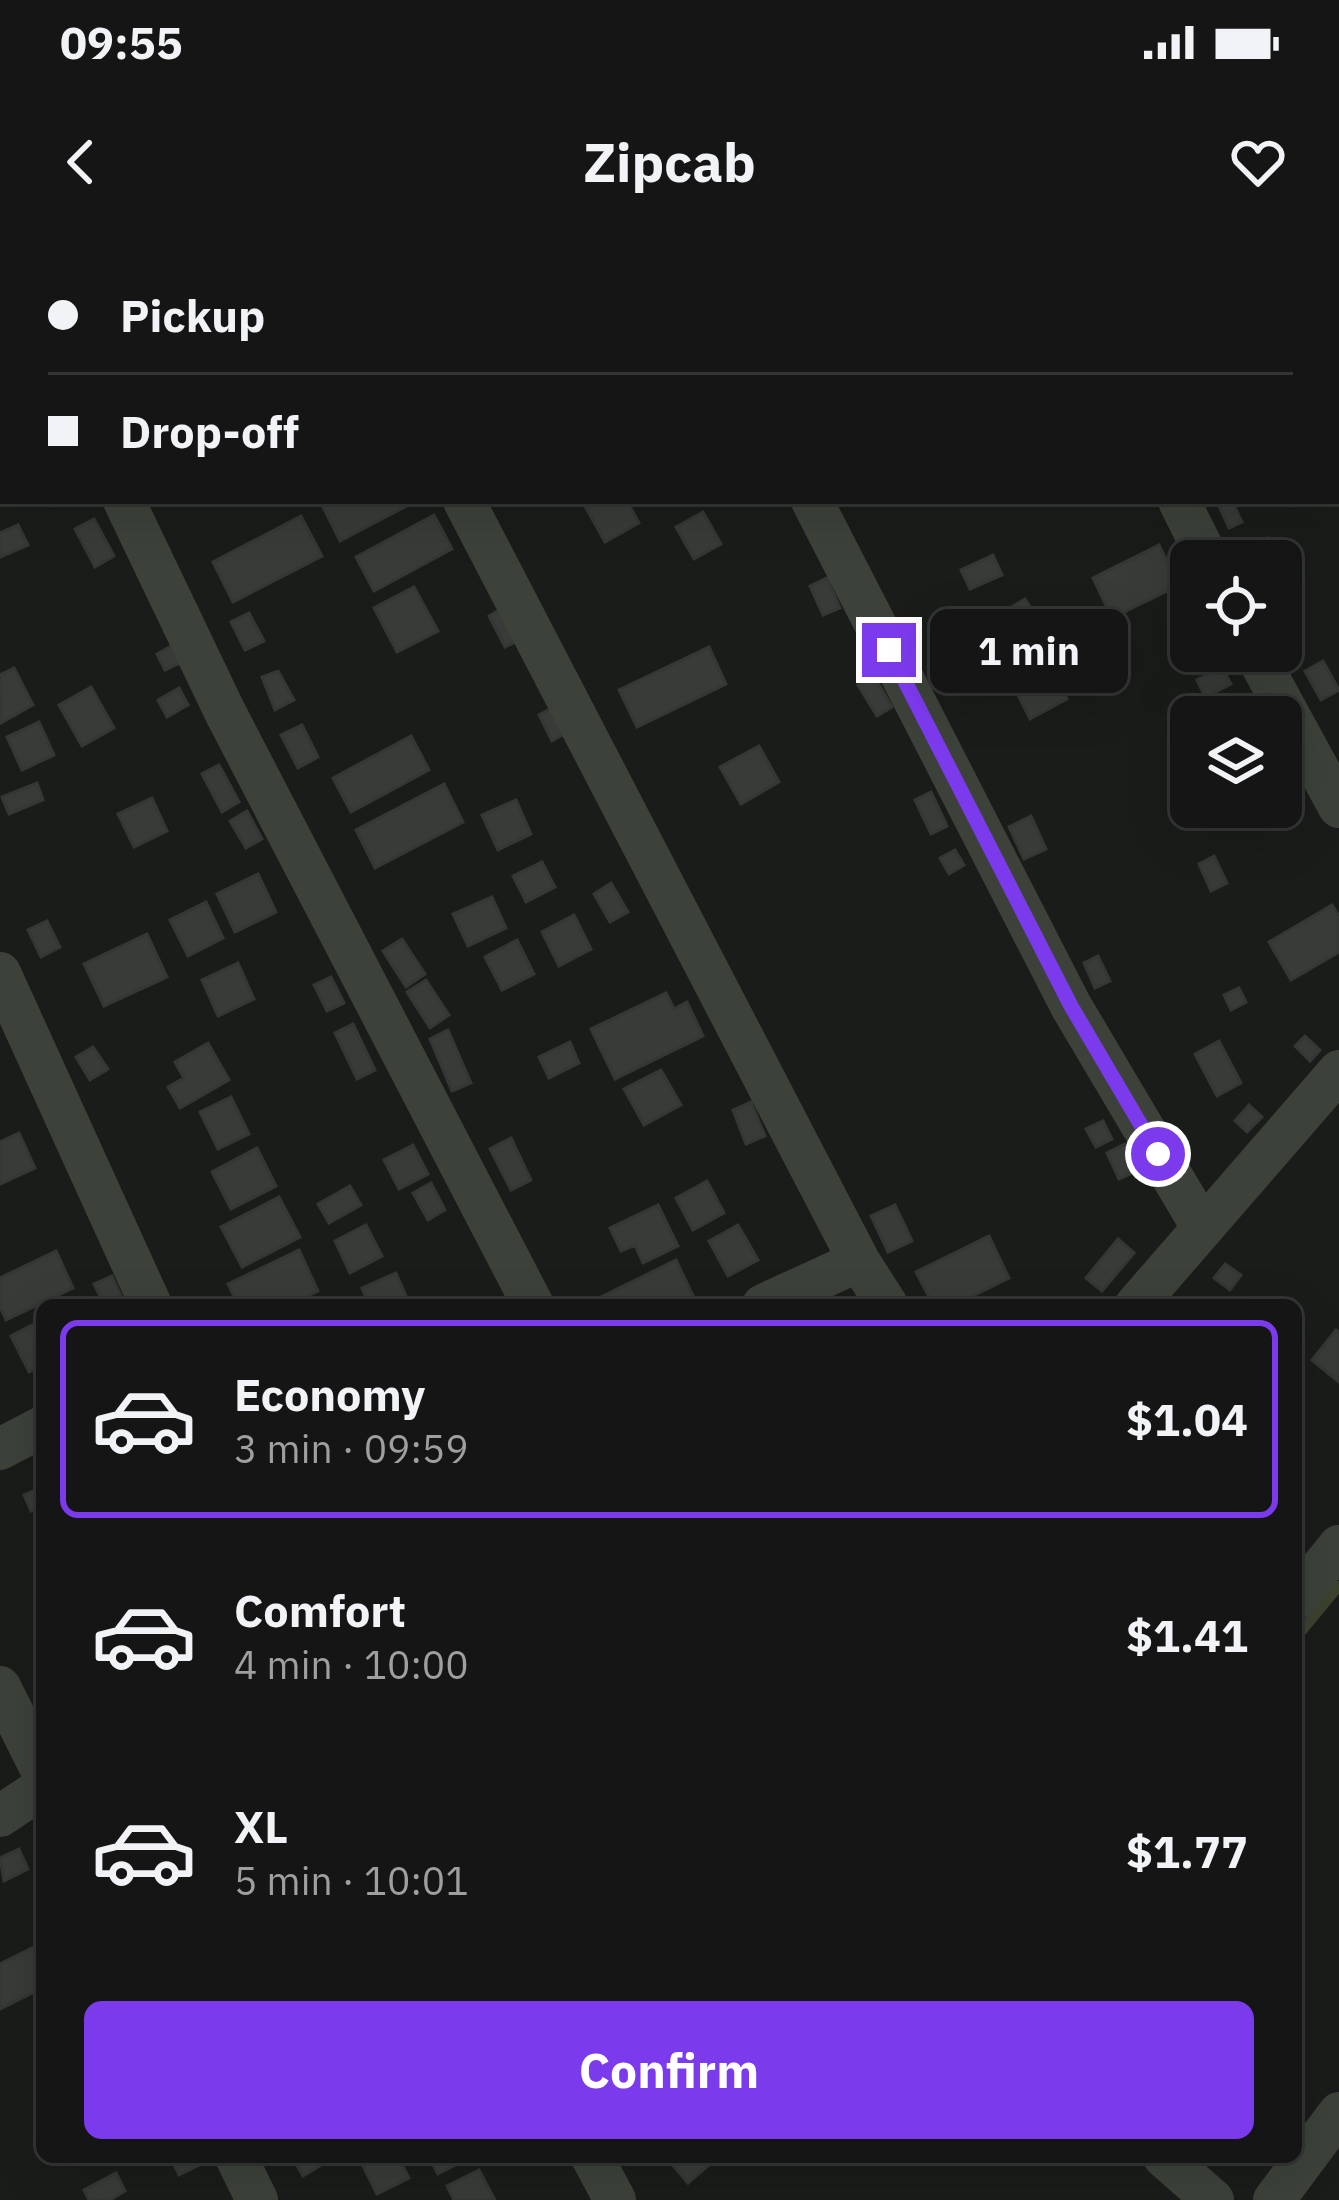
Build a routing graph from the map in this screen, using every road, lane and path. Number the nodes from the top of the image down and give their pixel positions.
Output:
1 (125, 504) edge
2 (466, 504) edge
3 (814, 504) edge
4 (1180, 504) edge
5 (1198, 540) edge
6 (1265, 672) edge
7 (1339, 807) edge
8 (0, 973) edge
9 (1339, 1071) edge
10 (1202, 1227) junction
11 (859, 1262) junction
12 (148, 1299) edge
13 (530, 1299) edge
14 (776, 1299) edge
15 (883, 1299) edge
16 (1141, 1299) edge
17 (36, 1430) edge
18 (0, 1450) edge
19 (1339, 1546) edge
20 (1302, 1592) edge
21 (0, 1687) edge
22 (36, 1759) edge
23 (36, 1792) edge
24 (0, 1816) edge
25 (1339, 2113) edge
26 (239, 2163) edge
27 (595, 2163) edge
28 (1171, 2163) edge
29 (1302, 2163) edge
30 (1302, 2163) edge
31 (257, 2200) edge
32 (616, 2200) edge
33 (1213, 2200) edge
34 (1274, 2200) edge

1 - 13 street
2 - 11 street
3 - 10 street
4 - 5 street
6 - 7 street
8 - 12 street
9 - 10 street
10 - 16 street
11 - 14 street
11 - 15 street
17 - 18 street
19 - 20 street
21 - 22 street
23 - 24 street
25 - 29 street
26 - 31 street
27 - 32 street
28 - 33 street
30 - 34 street

